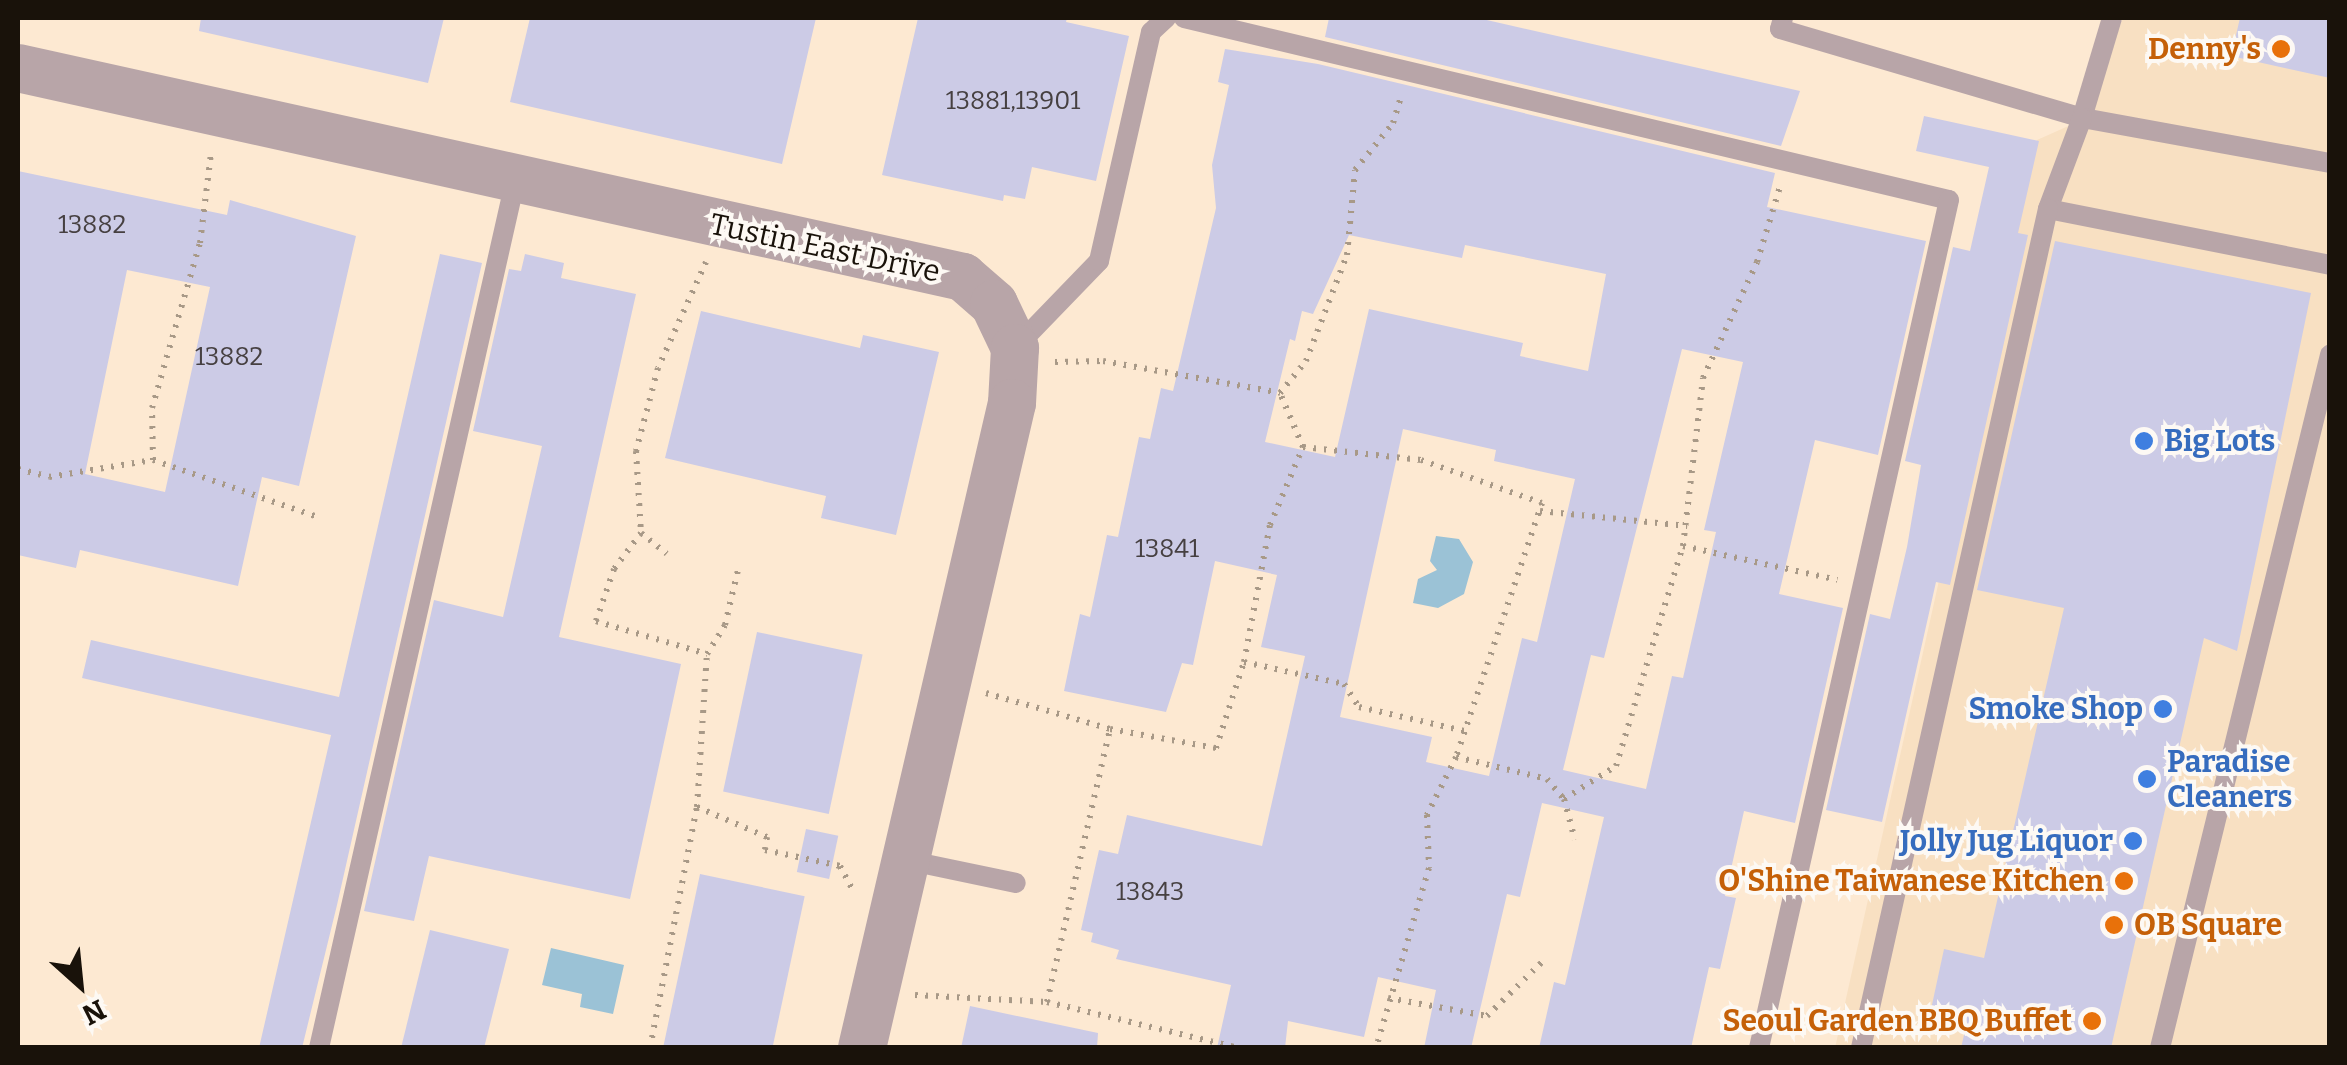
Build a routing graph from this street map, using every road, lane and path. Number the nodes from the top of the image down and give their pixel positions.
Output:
1 (1166, 18) edge
2 (1184, 18) edge
3 (1783, 18) edge
4 (2112, 18) edge
5 (18, 68) edge
6 (1409, 71) junction
7 (216, 114) junction
8 (2082, 118) junction
9 (1788, 162) junction
10 (2330, 163) edge
11 (515, 182) junction
12 (2048, 209) junction
13 (728, 227) junction
14 (2330, 265) edge
15 (1015, 356) junction
16 (2330, 356) edge
17 (1280, 393) junction
18 (1303, 446) junction
19 (153, 460) junction
20 (18, 468) edge
21 (1540, 511) junction
22 (315, 516) dead end
23 (1688, 526) junction
24 (641, 533) junction
25 (1683, 546) junction
26 (668, 554) dead end
27 (738, 570) dead end
28 (1863, 586) junction
29 (707, 654) junction
30 (1244, 662) junction
31 (947, 682) junction
32 (1110, 729) junction
33 (1466, 731) junction
34 (1456, 757) junction
35 (1564, 799) junction
36 (697, 807) junction
37 (1574, 840) dead end
38 (900, 882) junction
39 (1016, 884) dead end
40 (1542, 962) dead end
41 (874, 995) junction
42 (1388, 998) junction
43 (1047, 1002) junction
44 (318, 1048) edge
45 (650, 1048) edge
46 (862, 1048) edge
47 (1238, 1048) edge
48 (1376, 1048) edge
49 (1760, 1048) edge
50 (1861, 1048) edge
51 (2160, 1048) edge

1 - 15 lane
2 - 6 lane
3 - 8 lane
4 - 8 lane
5 - 7 street, Tustin East Drive
6 - 9 lane
6 - 17 path
7 - 11 street, Tustin East Drive
7 - 19 path
8 - 10 lane
8 - 12 lane
9 - 23 path
9 - 28 lane
11 - 13 street, Tustin East Drive
11 - 44 lane
12 - 14 lane
12 - 50 lane
13 - 15 street, Tustin East Drive
13 - 24 path
15 - 17 path
15 - 31 street
16 - 51 lane
17 - 18 path
18 - 21 path
18 - 30 path
19 - 20 path
19 - 22 path
21 - 23 path
21 - 33 path
23 - 25 path
24 - 26 path
24 - 29 path
25 - 28 path
25 - 35 path
27 - 29 path
28 - 49 lane
29 - 36 path
30 - 32 path
30 - 33 path
31 - 32 path
31 - 38 street
32 - 43 path
33 - 34 path
34 - 35 path
34 - 42 path
35 - 37 path
36 - 38 path
36 - 45 path
38 - 39 lane
38 - 41 street
40 - 42 path
41 - 43 path
41 - 46 street
42 - 48 path
43 - 47 path

